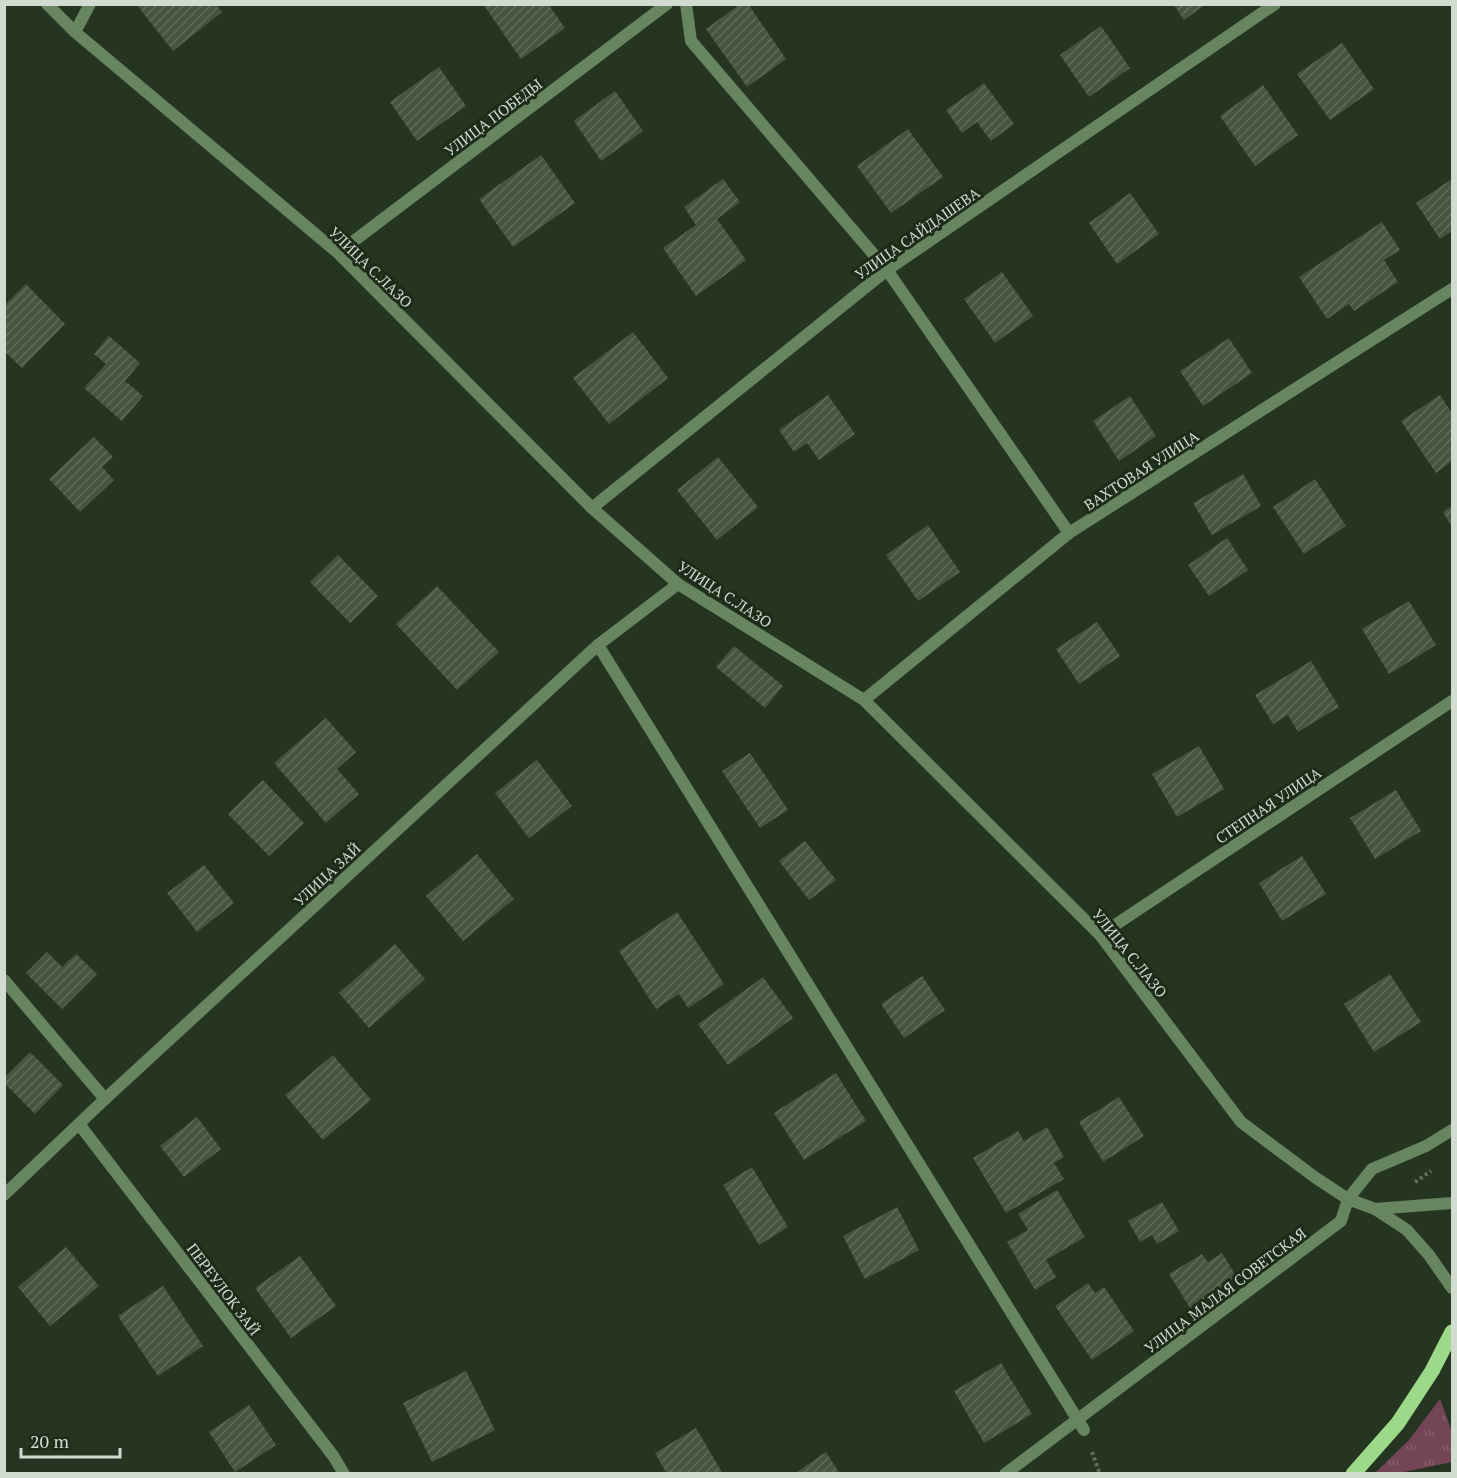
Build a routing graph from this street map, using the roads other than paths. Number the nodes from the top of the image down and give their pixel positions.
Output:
1 (47, 4) edge
2 (90, 4) edge
3 (667, 4) edge
4 (686, 4) edge
5 (1275, 4) edge
6 (75, 32) junction
7 (338, 253) junction
8 (887, 270) junction
9 (1452, 289) edge
10 (592, 508) junction
11 (1070, 533) junction
12 (678, 584) junction
13 (598, 645) junction
14 (864, 700) junction
15 (1452, 701) edge
16 (1100, 935) junction
17 (4, 980) edge
18 (105, 1099) junction
19 (79, 1124) junction
20 (1452, 1130) edge
21 (4, 1195) edge
22 (1348, 1199) junction
23 (1452, 1203) edge
24 (1375, 1209) junction
25 (1452, 1288) edge
26 (1452, 1332) edge
27 (1081, 1425) junction
28 (344, 1473) edge
29 (1005, 1473) edge
30 (1353, 1473) edge

1 - 6 street, УЛИЦА С.ЛАЗО
2 - 6 street
3 - 7 street, УЛИЦА ПОБЕДЫ
4 - 8 street
5 - 8 street, УЛИЦА САЙДАШЕВА
6 - 7 street, УЛИЦА С.ЛАЗО
7 - 10 street, УЛИЦА С.ЛАЗО
8 - 10 street, УЛИЦА САЙДАШЕВА
8 - 11 street
9 - 11 street, ВАХТОВАЯ УЛИЦА
10 - 12 street, УЛИЦА С.ЛАЗО
11 - 14 street, ВАХТОВАЯ УЛИЦА
12 - 13 street, УЛИЦА ЗАЙ
12 - 14 street, УЛИЦА С.ЛАЗО
13 - 18 street, УЛИЦА ЗАЙ
13 - 27 street
14 - 16 street, УЛИЦА С.ЛАЗО
15 - 16 street, СТЕПНАЯ УЛИЦА
16 - 22 street, УЛИЦА С.ЛАЗО
17 - 18 street
18 - 19 street, УЛИЦА ЗАЙ
19 - 21 street, УЛИЦА ЗАЙ
19 - 28 street, ПЕРЕУЛОК ЗАЙ
20 - 22 street, УЛИЦА МАЛАЯ СОВЕТСКАЯ
22 - 24 street, УЛИЦА С.ЛАЗО
22 - 27 street, УЛИЦА МАЛАЯ СОВЕТСКАЯ
23 - 24 street
24 - 25 street
26 - 30 main road
27 - 29 street, УЛИЦА МАЛАЯ СОВЕТСКАЯ

